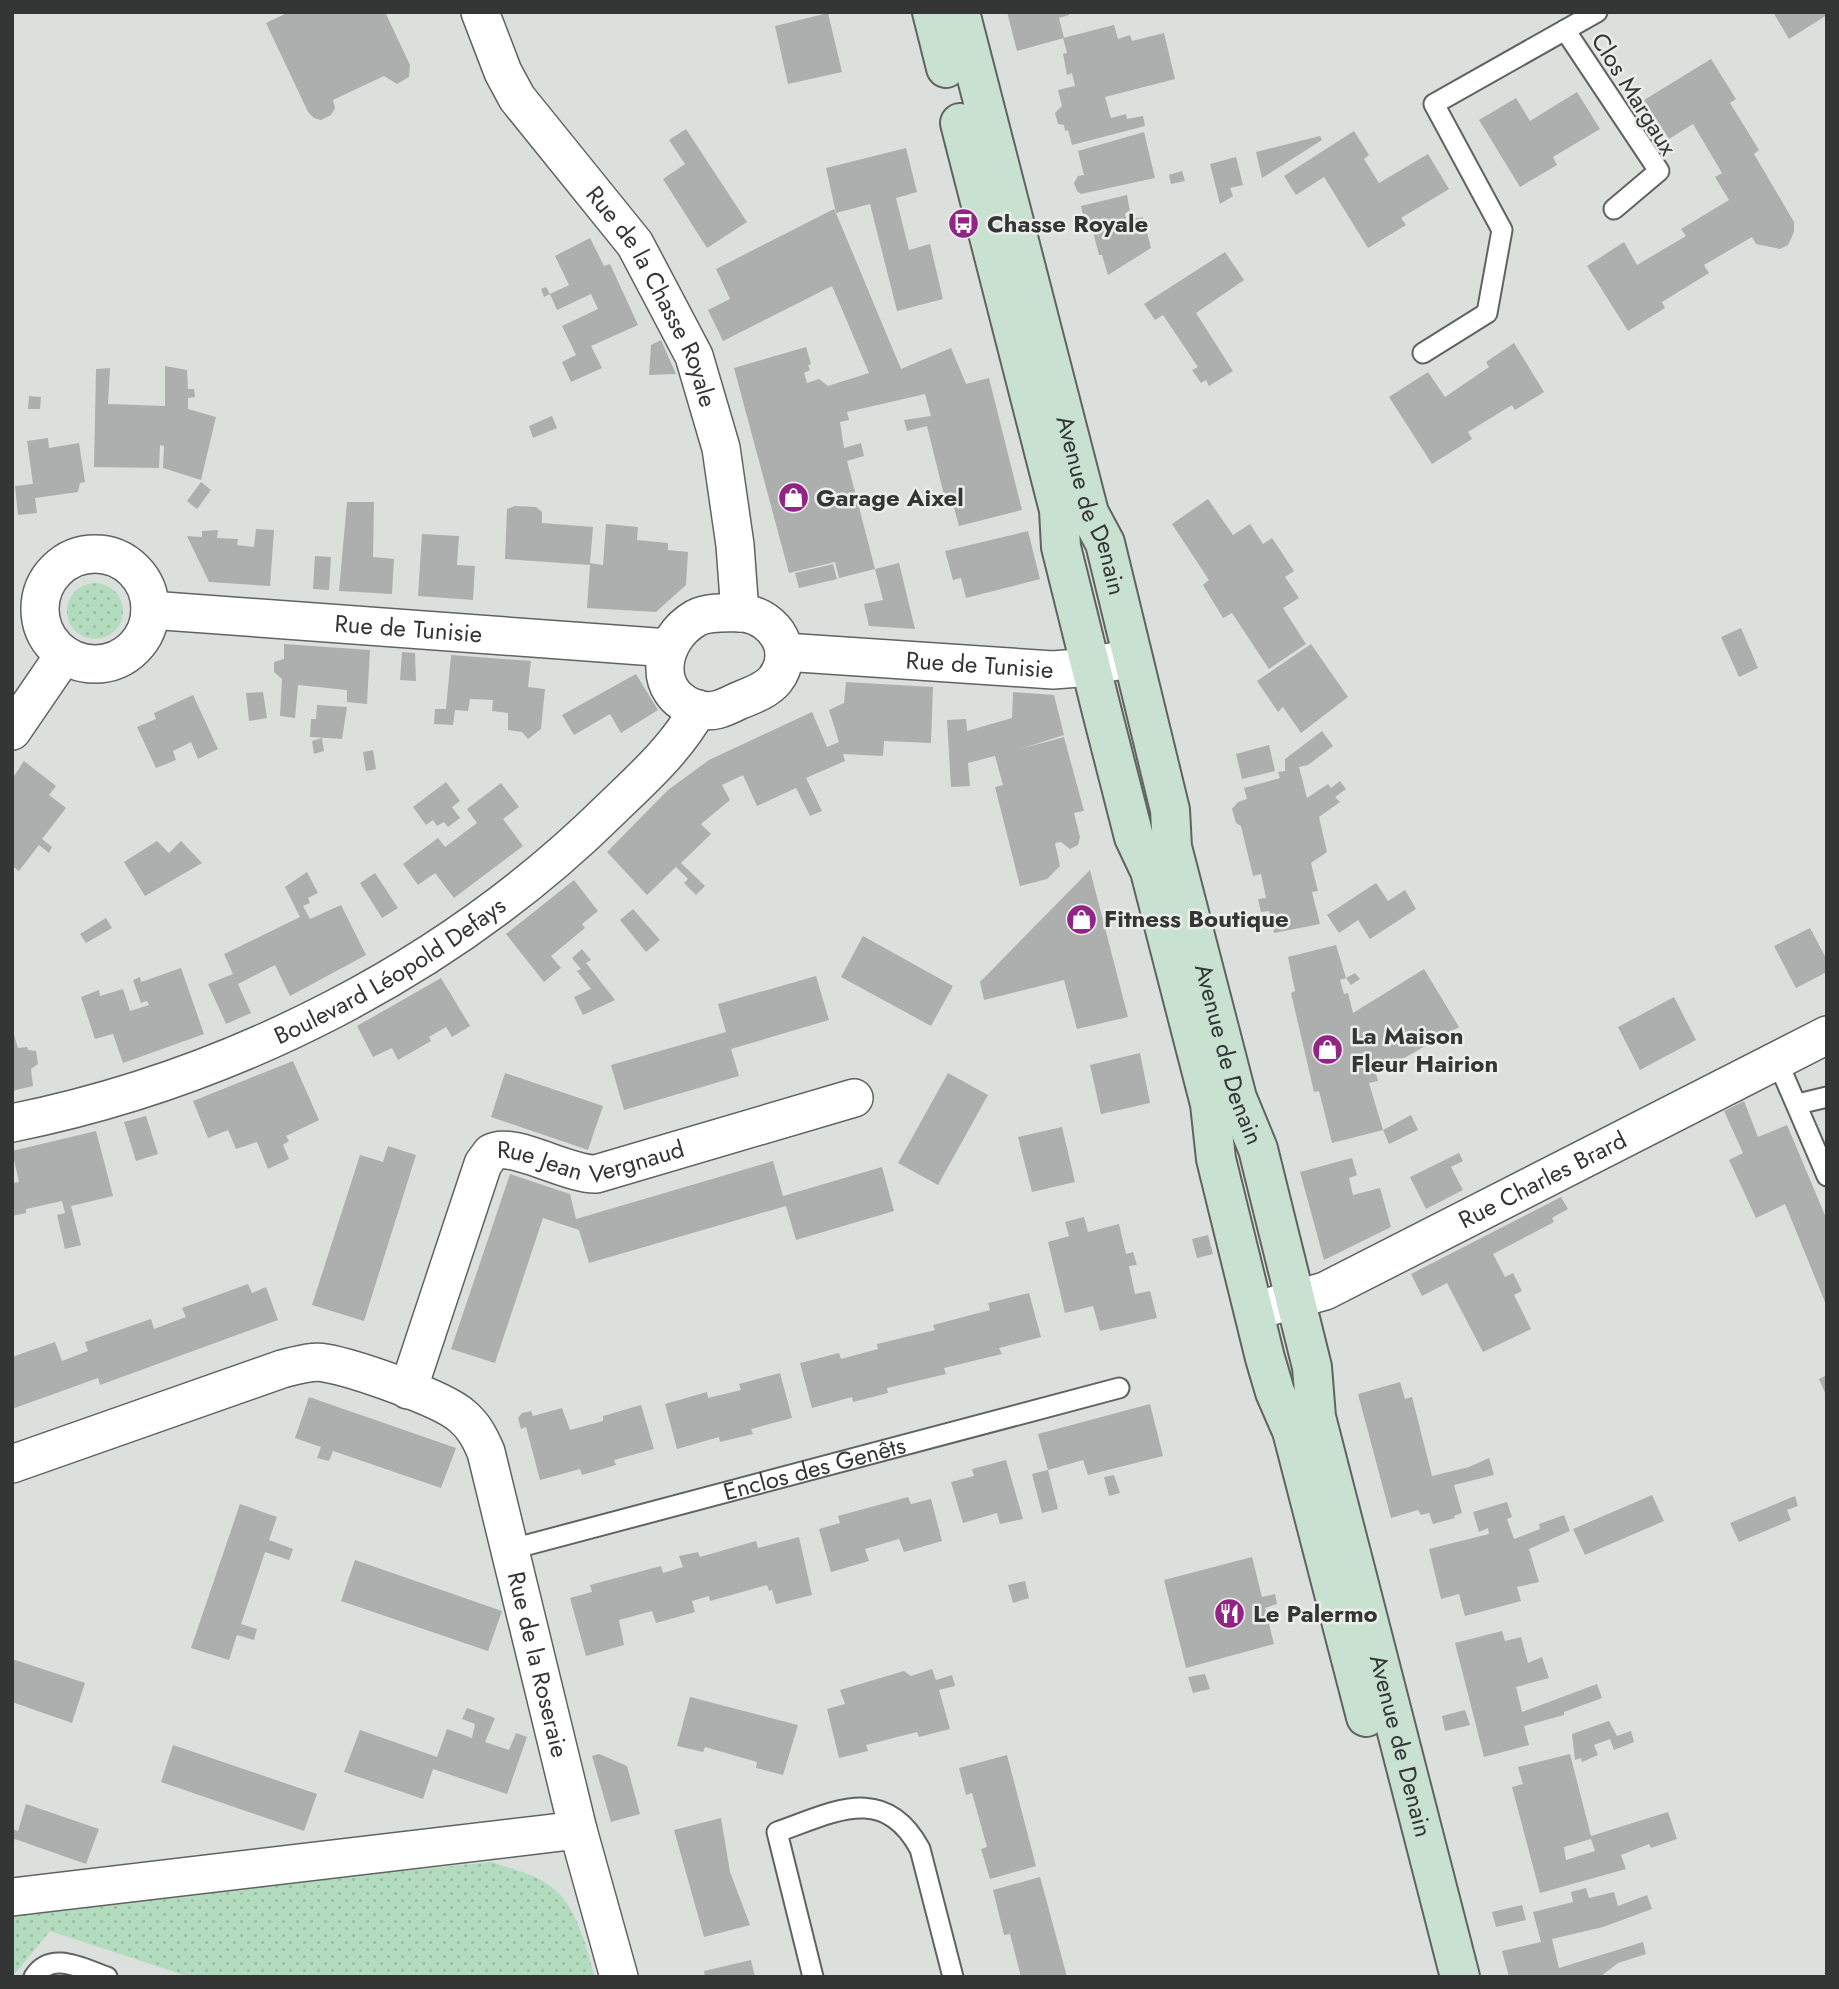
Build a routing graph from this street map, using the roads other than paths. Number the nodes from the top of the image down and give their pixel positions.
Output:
1 (480, 12) edge
2 (932, 12) edge
3 (960, 12) edge
4 (1597, 12) edge
5 (1565, 30) junction
6 (1614, 209) dead end
7 (1423, 353) dead end
8 (26, 604) edge
9 (150, 610) junction
10 (740, 613) junction
11 (668, 648) junction
12 (784, 652) junction
13 (64, 656) junction
14 (1133, 658) junction
15 (1091, 666) junction
16 (698, 709) junction
17 (12, 731) edge
18 (1827, 1035) edge
19 (1776, 1058) junction
20 (1827, 1097) edge
21 (855, 1098) dead end
22 (1798, 1104) junction
23 (12, 1123) edge
24 (1827, 1176) edge
25 (1296, 1300) junction
26 (1254, 1311) junction
27 (1119, 1388) dead end
28 (408, 1390) junction
29 (12, 1464) edge
30 (512, 1549) junction
31 (578, 1830) junction
32 (12, 1897) edge
33 (34, 1977) edge
34 (107, 1977) edge
35 (619, 1977) edge
36 (813, 1977) edge
37 (953, 1977) edge
38 (1433, 1977) edge
39 (1460, 1977) edge

1 - 10 street, Rue de la Chasse Royale
2 - 15 main road, Avenue de Denain
3 - 14 main road, Avenue de Denain
4 - 5 lane, Clos Margaux
5 - 6 lane, Clos Margaux
5 - 7 lane, Clos Margaux
8 - 9 street
8 - 13 street
9 - 11 street, Rue de Tunisie
9 - 13 street
10 - 11 street
10 - 12 street
11 - 16 street
12 - 15 street, Rue de Tunisie
12 - 16 street
13 - 17 street
14 - 15 street, Rue de Tunisie
14 - 25 main road, Avenue de Denain
15 - 26 main road, Avenue de Denain
16 - 23 street, Boulevard Léopold Defays
18 - 19 street, Rue Charles Brard
19 - 22 lane
19 - 25 street, Rue Charles Brard
20 - 22 lane
21 - 28 street, Rue Jean Vergnaud
22 - 24 lane
25 - 26 street, Rue Charles Brard
25 - 39 main road, Avenue de Denain
26 - 38 main road, Avenue de Denain
27 - 30 lane, Enclos des Genêts
28 - 29 street, Rue de la Roseraie
28 - 30 street, Rue de la Roseraie
30 - 31 street, Rue de la Roseraie
31 - 32 street
31 - 35 street
33 - 34 lane
36 - 37 lane

